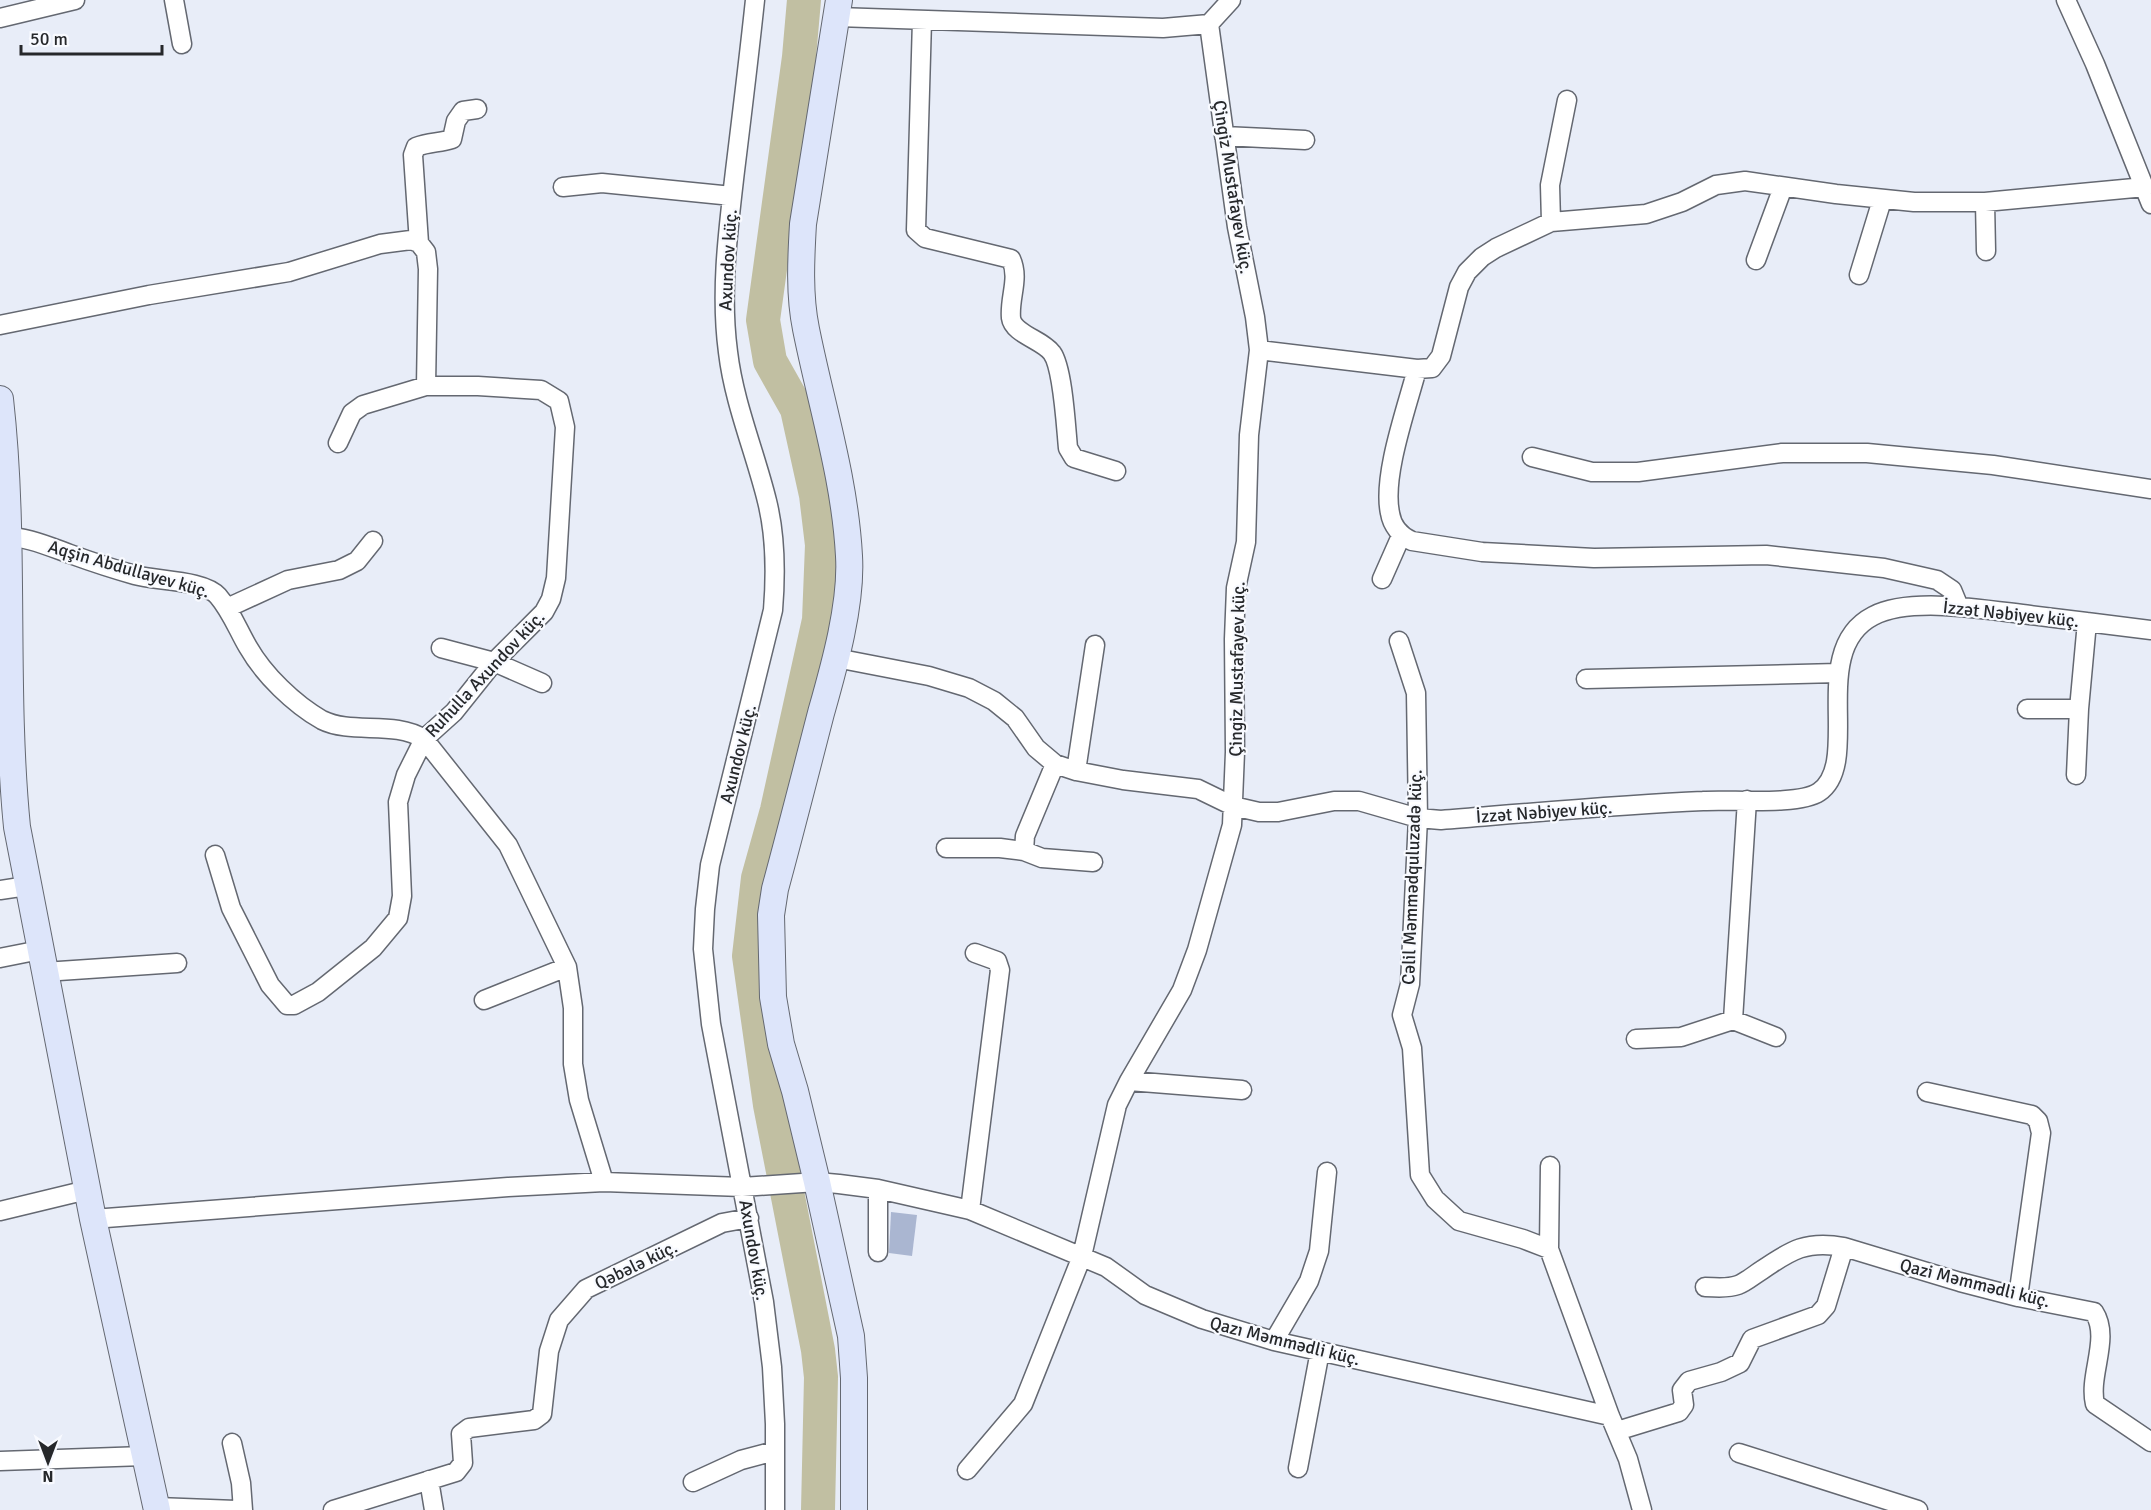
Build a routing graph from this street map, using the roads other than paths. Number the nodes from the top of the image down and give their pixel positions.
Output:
1 (75, 0) edge
2 (174, 0) edge
3 (755, 0) edge
4 (1231, 0) edge
5 (2066, 0) edge
6 (838, 9) edge
7 (0, 18) edge
8 (922, 20) junction
9 (1209, 24) junction
10 (182, 44) dead end
11 (1567, 100) dead end
12 (477, 109) dead end
13 (1224, 136) junction
14 (1305, 140) dead end
15 (1783, 187) junction
16 (563, 188) dead end
17 (732, 196) junction
18 (2148, 196) edge
19 (1881, 200) junction
20 (1985, 202) junction
21 (1551, 222) junction
22 (419, 243) junction
23 (1986, 251) dead end
24 (1755, 260) dead end
25 (1859, 275) dead end
26 (0, 325) edge
27 (1259, 350) junction
28 (1417, 369) junction
29 (426, 386) junction
30 (0, 399) edge
31 (338, 443) dead end
32 (1532, 457) dead end
33 (1116, 471) dead end
34 (2151, 489) edge
35 (1401, 536) junction
36 (4, 537) edge
37 (373, 541) dead end
38 (1382, 579) dead end
39 (1959, 606) junction
40 (226, 608) junction
41 (2087, 622) junction
42 (2151, 630) edge
43 (1398, 641) dead end
44 (1095, 645) dead end
45 (441, 648) dead end
46 (836, 657) junction
47 (494, 662) junction
48 (1839, 673) junction
49 (1586, 679) dead end
50 (542, 683) dead end
51 (2027, 709) dead end
52 (2079, 709) junction
53 (424, 739) junction
54 (1055, 764) junction
55 (1076, 771) junction
56 (2076, 775) dead end
57 (1747, 800) junction
58 (1233, 806) junction
59 (1418, 818) junction
60 (946, 848) dead end
61 (1024, 851) junction
62 (215, 855) dead end
63 (1093, 862) dead end
64 (27, 886) junction
65 (0, 890) edge
66 (975, 953) dead end
67 (0, 958) edge
68 (42, 961) junction
69 (177, 963) dead end
70 (567, 967) junction
71 (484, 1000) dead end
72 (1732, 1020) junction
73 (1776, 1037) dead end
74 (1636, 1039) dead end
75 (1129, 1081) junction
76 (1242, 1090) dead end
77 (1927, 1092) dead end
78 (1550, 1166) dead end
79 (1327, 1172) dead end
80 (604, 1182) junction
81 (810, 1182) junction
82 (751, 1187) junction
83 (878, 1189) junction
84 (87, 1190) junction
85 (970, 1210) junction
86 (0, 1211) edge
87 (749, 1218) junction
88 (93, 1219) junction
89 (1844, 1247) junction
90 (1549, 1249) junction
91 (878, 1252) dead end
92 (1082, 1256) junction
93 (1705, 1287) dead end
94 (2018, 1297) junction
95 (1274, 1341) junction
96 (1320, 1351) junction
97 (1614, 1424) junction
98 (2151, 1442) edge
99 (232, 1443) dead end
100 (775, 1450) junction
101 (1739, 1453) dead end
102 (144, 1456) junction
103 (0, 1461) edge
104 (1298, 1468) dead end
105 (967, 1470) dead end
106 (429, 1480) junction
107 (693, 1482) dead end
108 (157, 1509) edge
109 (236, 1510) edge
110 (243, 1510) edge
111 (333, 1510) edge
112 (434, 1510) edge
113 (775, 1510) edge
114 (854, 1510) edge
115 (1642, 1510) edge
116 (1918, 1510) edge

1 - 7 street
2 - 10 street
3 - 17 street, Axundov küç.
4 - 9 street
5 - 18 street
6 - 8 street
6 - 46 street
8 - 9 street
8 - 33 street
9 - 13 street, Çingiz Mustafayev küç.
11 - 21 street
12 - 22 street
13 - 14 street
13 - 27 street, Çingiz Mustafayev küç.
15 - 19 street
15 - 21 street
15 - 24 street
16 - 17 street
17 - 82 street, Axundov küç.
18 - 20 street
19 - 20 street
19 - 25 street
20 - 23 street
21 - 28 street
22 - 26 street
22 - 29 street
27 - 28 street
27 - 58 street, Çingiz Mustafayev küç.
28 - 35 street
29 - 31 street, Ruhulla Axundov küç.
29 - 47 street, Ruhulla Axundov küç.
30 - 36 street
32 - 34 street
35 - 38 street
35 - 39 street
36 - 40 street, Aqşin Abdullayev küç.
36 - 64 street
37 - 40 street
39 - 41 street, İzzət Nəbiyev küç.
39 - 48 street, İzzət Nəbiyev küç.
40 - 53 street, Aqşin Abdullayev küç.
41 - 42 street, İzzət Nəbiyev küç.
41 - 52 street
43 - 59 street, Cəlil Məmmədquluzadə küç.
44 - 55 street
45 - 47 street
46 - 54 street, İzzət Nəbiyev küç.
46 - 81 street
47 - 50 street
47 - 53 street, Ruhulla Axundov küç.
48 - 49 street
48 - 57 street, İzzət Nəbiyev küç.
51 - 52 street
52 - 56 street
53 - 62 street, Ruhulla Axundov küç.
53 - 70 street
54 - 55 street, İzzət Nəbiyev küç.
54 - 61 street
55 - 58 street, İzzət Nəbiyev küç.
57 - 59 street, İzzət Nəbiyev küç.
57 - 72 street
58 - 59 street, İzzət Nəbiyev küç.
58 - 75 street, Çingiz Mustafayev küç.
59 - 90 street, Cəlil Məmmədquluzadə küç.
60 - 61 street
61 - 63 street
64 - 65 street
64 - 68 street
66 - 85 street
67 - 68 street
68 - 69 street
68 - 84 street
70 - 71 street
70 - 80 street
72 - 73 street
72 - 74 street
75 - 76 street
75 - 92 street, Çingiz Mustafayev küç.
77 - 94 street
78 - 90 street
79 - 95 street
80 - 82 street, Qazı Məmmədli küç.
80 - 88 street, Qazı Məmmədli küç.
81 - 82 street, Qazı Məmmədli küç.
81 - 83 street, Qazı Məmmədli küç.
81 - 114 street
82 - 87 street, Axundov küç.
83 - 85 street, Qazı Məmmədli küç.
83 - 91 street
84 - 86 street
84 - 88 street
85 - 92 street, Qazı Məmmədli küç.
87 - 100 street, Axundov küç.
87 - 106 street, Qəbələ küç.
88 - 102 street
89 - 93 street, Qazi Məmmədli küç.
89 - 94 street, Qazi Məmmədli küç.
89 - 97 street
90 - 97 street
92 - 95 street, Qazı Məmmədli küç.
92 - 105 street, Çingiz Mustafayev küç.
94 - 98 street, Qazi Məmmədli küç.
95 - 96 street, Qazı Məmmədli küç.
96 - 97 street, Qazı Məmmədli küç.
96 - 104 street
97 - 115 street
99 - 110 street
100 - 107 street
100 - 113 street, Axundov küç.
101 - 116 street
102 - 103 street
102 - 108 street
106 - 111 street, Qəbələ küç.
106 - 112 street
108 - 109 street

